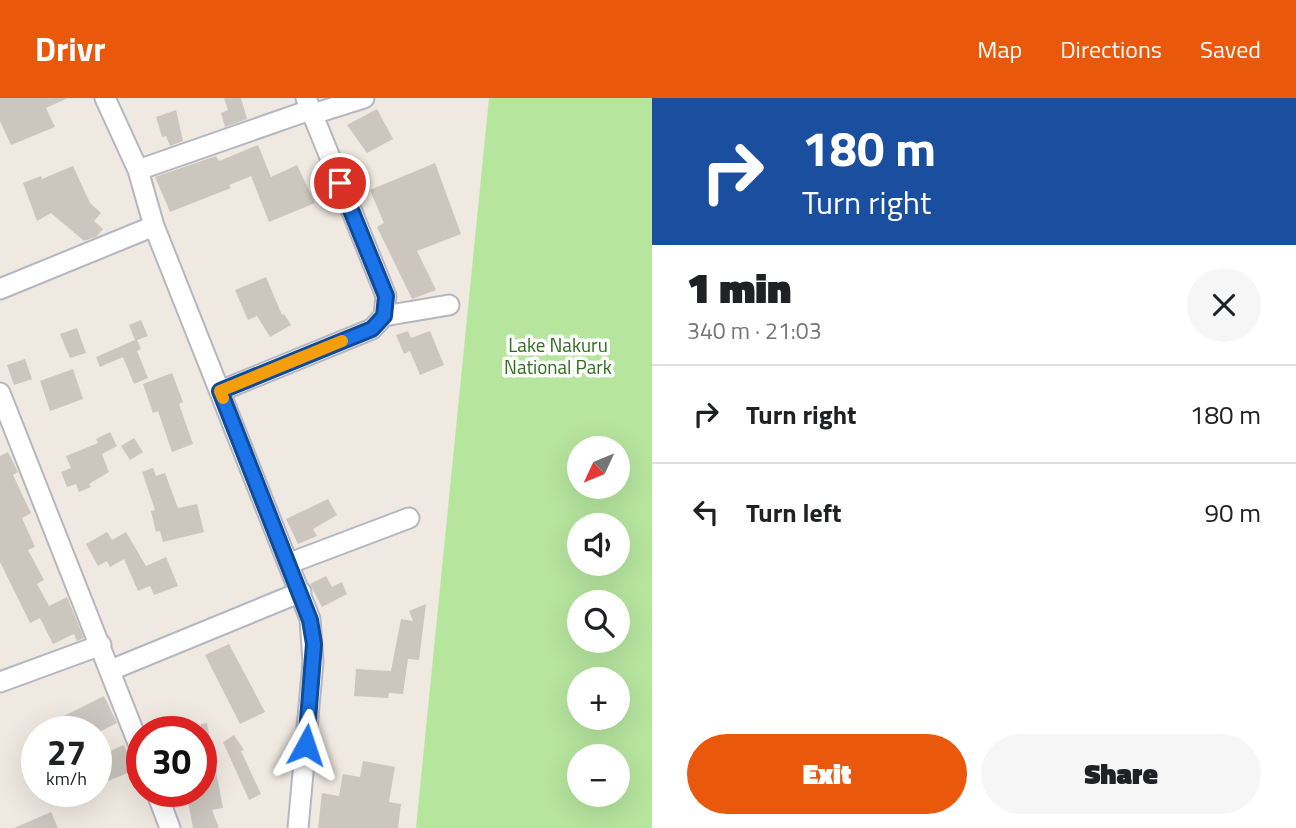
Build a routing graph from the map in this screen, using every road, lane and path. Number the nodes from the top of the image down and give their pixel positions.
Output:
1 (105, 98) edge
2 (364, 98) edge
3 (310, 107) edge
4 (138, 170) junction
5 (154, 226) junction
6 (0, 289) edge
7 (449, 305) dead end
8 (384, 316) junction
9 (220, 391) junction
10 (0, 393) edge
11 (410, 518) dead end
12 (290, 563) junction
13 (301, 592) junction
14 (102, 645) junction
15 (111, 670) junction
16 (0, 682) edge
17 (128, 716) edge
18 (162, 807) edge
19 (170, 828) edge
20 (298, 828) edge

1 - 4 street
2 - 3 street
3 - 4 street
3 - 8 street
4 - 5 street
5 - 6 street
5 - 9 street
7 - 8 street
8 - 9 street
9 - 12 street
10 - 14 street
11 - 12 street
12 - 13 street
13 - 15 street
13 - 20 street
14 - 15 street
14 - 16 street
15 - 17 street
18 - 19 street

